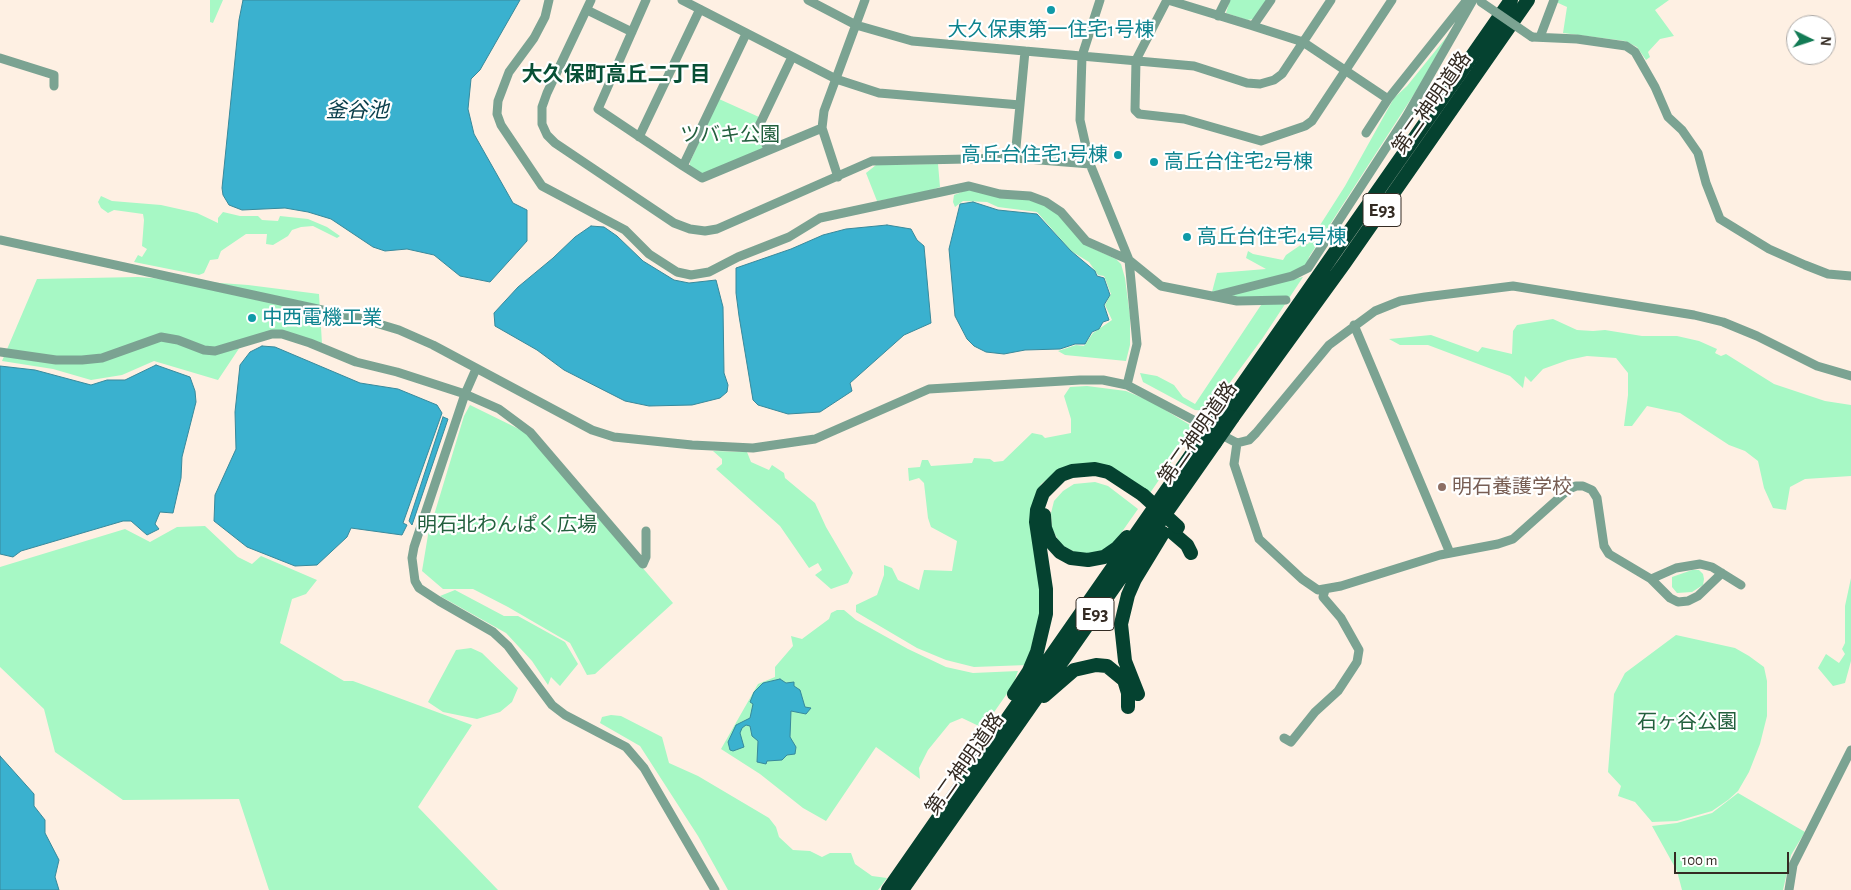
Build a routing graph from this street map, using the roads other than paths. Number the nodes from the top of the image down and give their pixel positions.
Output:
1 (550, 0) edge
2 (591, 0) edge
3 (646, 0) edge
4 (682, 0) edge
5 (808, 0) edge
6 (865, 0) edge
7 (1100, 0) edge
8 (1168, 0) edge
9 (1226, 0) edge
10 (1271, 0) edge
11 (1331, 0) edge
12 (1392, 0) edge
13 (1467, 0) edge
14 (1511, 0) edge
15 (1528, 0) edge
16 (1554, 0) edge
17 (1478, 1) edge
18 (700, 9) junction
19 (586, 10) junction
20 (1218, 16) junction
21 (856, 25) junction
22 (1253, 26) junction
23 (632, 32) junction
24 (746, 34) junction
25 (1536, 37) junction
26 (1303, 42) junction
27 (1025, 51) junction
28 (1082, 56) junction
29 (792, 57) junction
30 (0, 58) edge
31 (1136, 60) junction
32 (1346, 70) junction
33 (836, 79) junction
34 (54, 86) dead end
35 (1388, 99) junction
36 (1020, 105) junction
37 (822, 128) junction
38 (1366, 133) dead end
39 (640, 137) junction
40 (768, 150) junction
41 (1015, 158) junction
42 (1090, 164) junction
43 (683, 166) junction
44 (838, 177) junction
45 (0, 240) edge
46 (1129, 260) junction
47 (1851, 276) edge
48 (1210, 297) junction
49 (1286, 300) dead end
50 (1354, 324) junction
51 (0, 352) edge
52 (476, 369) junction
53 (1851, 376) edge
54 (1127, 385) junction
55 (465, 394) junction
56 (1228, 414) junction
57 (1210, 439) junction
58 (1237, 443) junction
59 (1192, 477) junction
60 (1140, 499) junction
61 (1146, 520) junction
62 (646, 531) dead end
63 (1193, 547) dead end
64 (1450, 553) junction
65 (1722, 573) junction
66 (1651, 579) junction
67 (1741, 585) dead end
68 (1325, 590) junction
69 (1138, 694) dead end
70 (1128, 707) dead end
71 (1027, 709) junction
72 (1284, 738) dead end
73 (1851, 750) edge
74 (967, 780) junction
75 (715, 890) edge
76 (888, 890) edge
77 (902, 890) edge
78 (1789, 890) edge

1 - 46 street
2 - 19 street
3 - 23 street
4 - 18 street
5 - 21 street
6 - 21 street
7 - 28 street
8 - 20 street
8 - 31 street
9 - 20 street
10 - 22 street
11 - 26 street
12 - 32 street
13 - 35 street
14 - 56 highway, 第二神明道路 / E93
15 - 56 highway, 第二神明道路 / E93
16 - 25 street
17 - 25 street, bridge
17 - 48 street
18 - 24 street
18 - 39 street
19 - 23 street
19 - 44 street
20 - 22 street
21 - 27 street
21 - 33 street
22 - 26 street
23 - 39 street
24 - 29 street
24 - 43 street
25 - 47 street
26 - 31 street
26 - 32 street
27 - 28 street
27 - 36 street
28 - 31 street
28 - 42 street
29 - 33 street
29 - 40 street
30 - 34 street
31 - 32 street
32 - 35 street
33 - 36 street
33 - 37 street
35 - 38 street
36 - 41 street
37 - 40 street
37 - 44 street
39 - 43 street
40 - 43 street
41 - 42 street
41 - 44 street
42 - 46 street
45 - 52 street
46 - 48 street
46 - 54 street
48 - 49 street
50 - 53 street
50 - 58 street
50 - 64 street
51 - 55 street
52 - 54 street
52 - 55 street
54 - 58 street
55 - 62 street
55 - 75 street
56 - 57 highway, 第二神明道路 / E93, bridge
57 - 59 highway, 第二神明道路 / E93
57 - 61 highway, 第二神明道路 / E93
58 - 68 street
59 - 69 highway
59 - 71 highway, 第二神明道路 / E93
60 - 61 highway
60 - 63 highway
60 - 74 highway
61 - 74 highway, 第二神明道路 / E93
64 - 66 street
64 - 68 street
65 - 66 street
65 - 66 street
65 - 67 street
68 - 72 street
70 - 71 highway
71 - 74 highway, 第二神明道路 / E93
73 - 78 street
74 - 76 highway, 第二神明道路 / E93
74 - 77 highway, 第二神明道路 / E93

